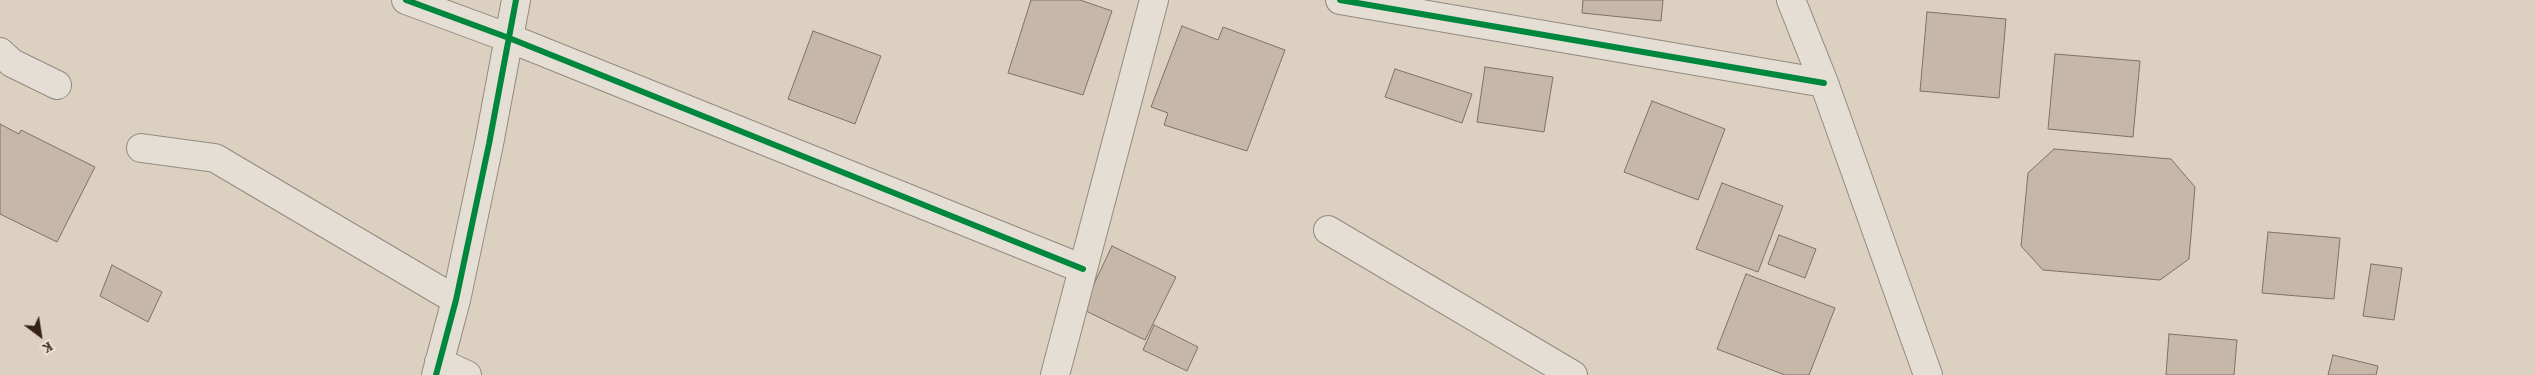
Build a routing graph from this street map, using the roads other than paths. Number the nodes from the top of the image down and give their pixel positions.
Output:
1 (406, 0) edge
2 (516, 0) edge
3 (1154, 0) edge
4 (1340, 0) edge
5 (1791, 0) edge
6 (509, 38) junction
7 (0, 52) edge
8 (1824, 83) junction
9 (57, 85) dead end
10 (141, 148) dead end
11 (1328, 230) dead end
12 (1083, 268) junction
13 (456, 300) junction
14 (438, 368) edge
15 (467, 375) edge
16 (1055, 375) edge
17 (1573, 375) edge
18 (1928, 375) edge

1 - 6 street
2 - 6 street
3 - 12 street
4 - 8 street
5 - 8 street
6 - 12 street
6 - 13 street
7 - 9 street
8 - 18 street
10 - 13 street
11 - 17 street
12 - 16 street
13 - 14 street
14 - 15 street

